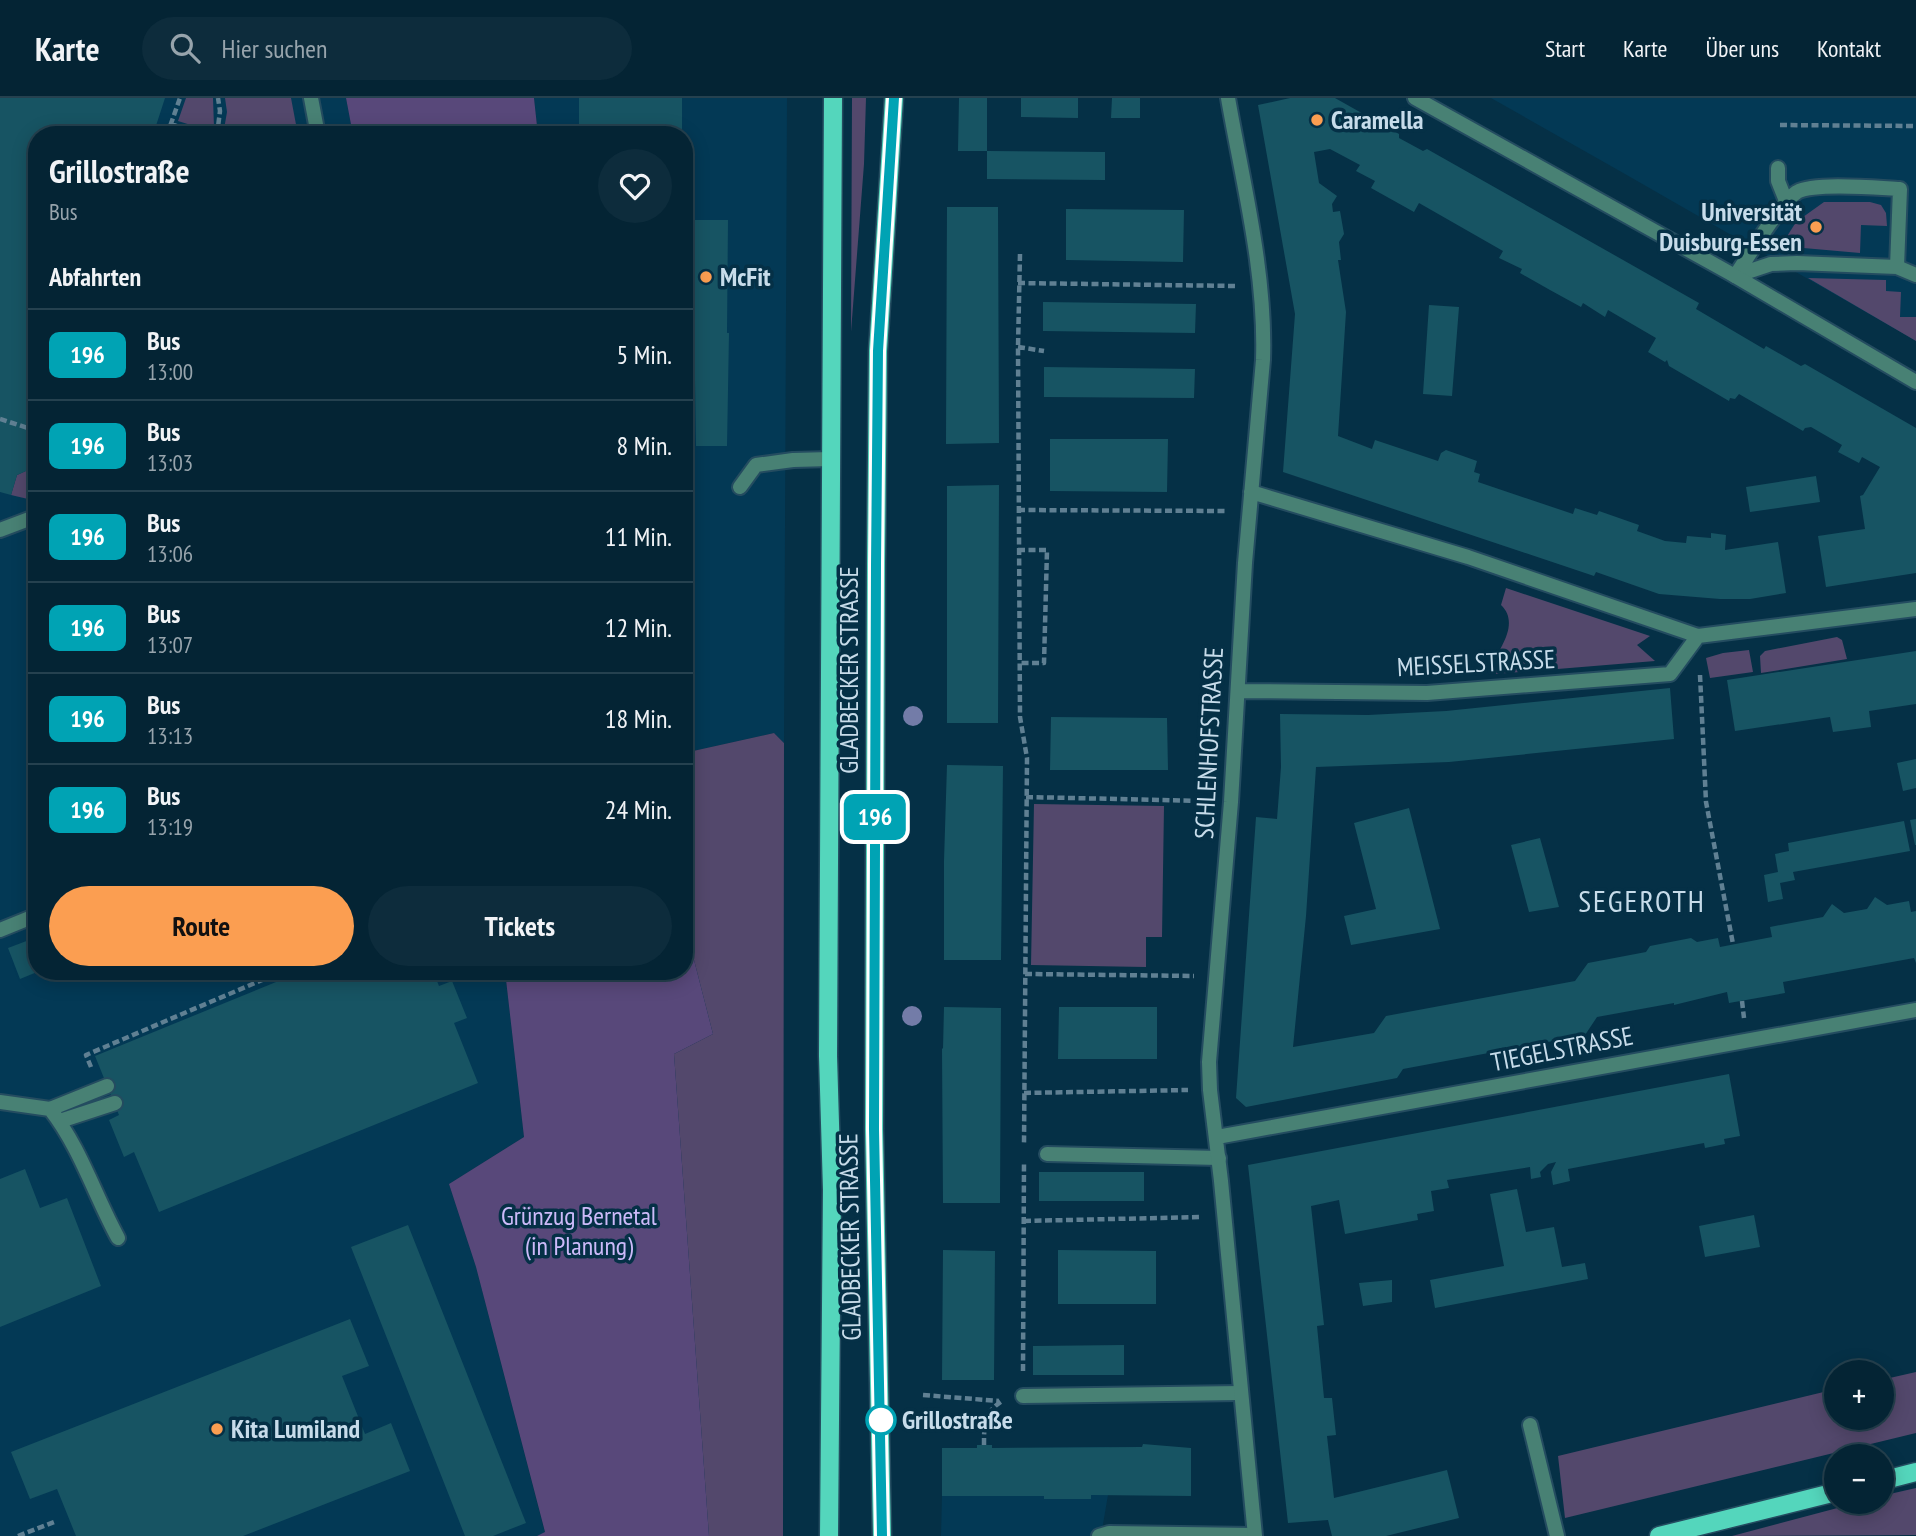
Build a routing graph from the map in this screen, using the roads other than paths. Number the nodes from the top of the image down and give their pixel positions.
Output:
1 (311, 98) edge
2 (833, 98) edge
3 (894, 98) edge
4 (1228, 98) edge
5 (1415, 98) edge
6 (316, 126) edge
7 (1778, 168) dead end
8 (1786, 201) junction
9 (1898, 267) junction
10 (1735, 275) junction
11 (1916, 275) edge
12 (1916, 382) edge
13 (831, 459) junction
14 (740, 487) dead end
15 (1251, 492) junction
16 (28, 519) edge
17 (0, 530) edge
18 (1916, 609) edge
19 (1698, 636) junction
20 (1238, 691) junction
21 (28, 919) edge
22 (0, 930) edge
23 (1916, 1010) edge
24 (104, 1088) road end
25 (0, 1102) edge
26 (114, 1103) dead end
27 (50, 1109) junction
28 (60, 1121) junction
29 (1216, 1137) junction
30 (1047, 1154) dead end
31 (1219, 1158) junction
32 (118, 1238) dead end
33 (1240, 1393) junction
34 (1023, 1396) road end
35 (1530, 1425) dead end
36 (1916, 1472) edge
37 (1894, 1478) edge
38 (1824, 1495) edge
39 (829, 1536) edge
40 (882, 1536) edge
41 (1098, 1536) edge
42 (1254, 1536) edge
43 (1557, 1536) edge
44 (1659, 1536) edge

1 - 6 street
2 - 13 main road, GLADBECKER STRASSE
3 - 40 main road, GLADBECKER STRASSE
4 - 15 street, SCHLENHOFSTRASSE
5 - 10 street
7 - 8 street
8 - 9 street
8 - 10 street
9 - 10 street
9 - 11 street
10 - 12 street
13 - 14 street
13 - 39 main road, GLADBECKER STRASSE
15 - 19 street
15 - 20 street, SCHLENHOFSTRASSE
16 - 17 street
18 - 19 street
19 - 20 street, MEISSELSTRASSE
20 - 29 street, SCHLENHOFSTRASSE
21 - 22 street
23 - 29 street, TIEGELSTRASSE
24 - 27 street
25 - 27 street
26 - 28 street
27 - 28 street
28 - 32 street
29 - 31 street, SCHLENHOFSTRASSE
30 - 31 street
31 - 33 street, SCHLENHOFSTRASSE
33 - 34 street
33 - 42 street, SCHLENHOFSTRASSE
35 - 43 street
36 - 37 main road
38 - 44 main road
41 - 42 street, SCHLENHOFSTRASSE

